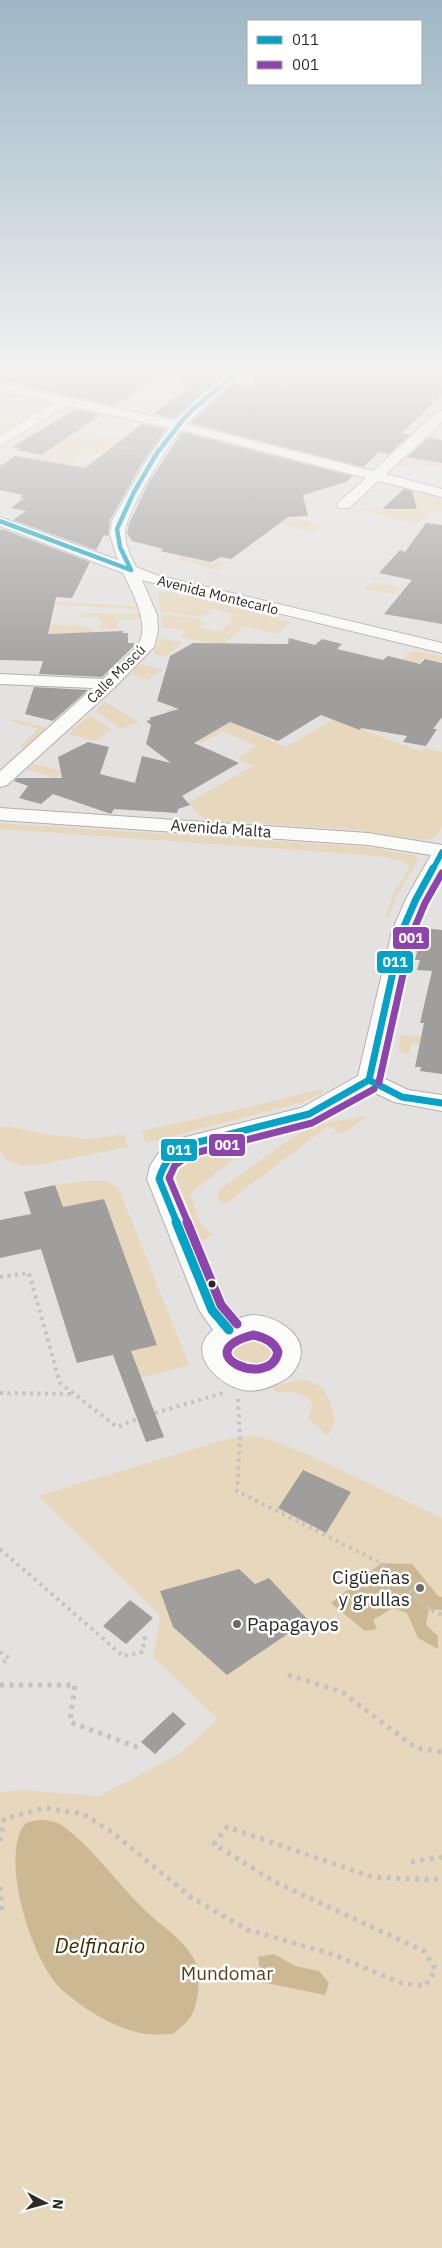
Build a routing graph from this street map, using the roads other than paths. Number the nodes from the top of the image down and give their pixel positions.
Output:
1 (144, 476) edge
2 (376, 476) joint
3 (442, 493) edge
4 (344, 505) dead end
5 (0, 521) edge
6 (131, 570) junction
7 (442, 648) edge
8 (0, 679) edge
9 (108, 684) junction
10 (0, 780) edge
11 (0, 814) edge
12 (442, 852) edge
13 (369, 1080) junction
14 (442, 1103) edge
15 (229, 1330) junction

1 - 6 street, Calle Moscú
2 - 3 street
2 - 4 street
5 - 6 street, Avenida Montecarlo
6 - 7 street, Avenida Montecarlo
6 - 9 street, Calle Moscú
8 - 9 street
9 - 10 street, Calle Moscú
11 - 12 street, Avenida Malta
12 - 13 street
13 - 14 street
13 - 15 street
15 - 15 street

